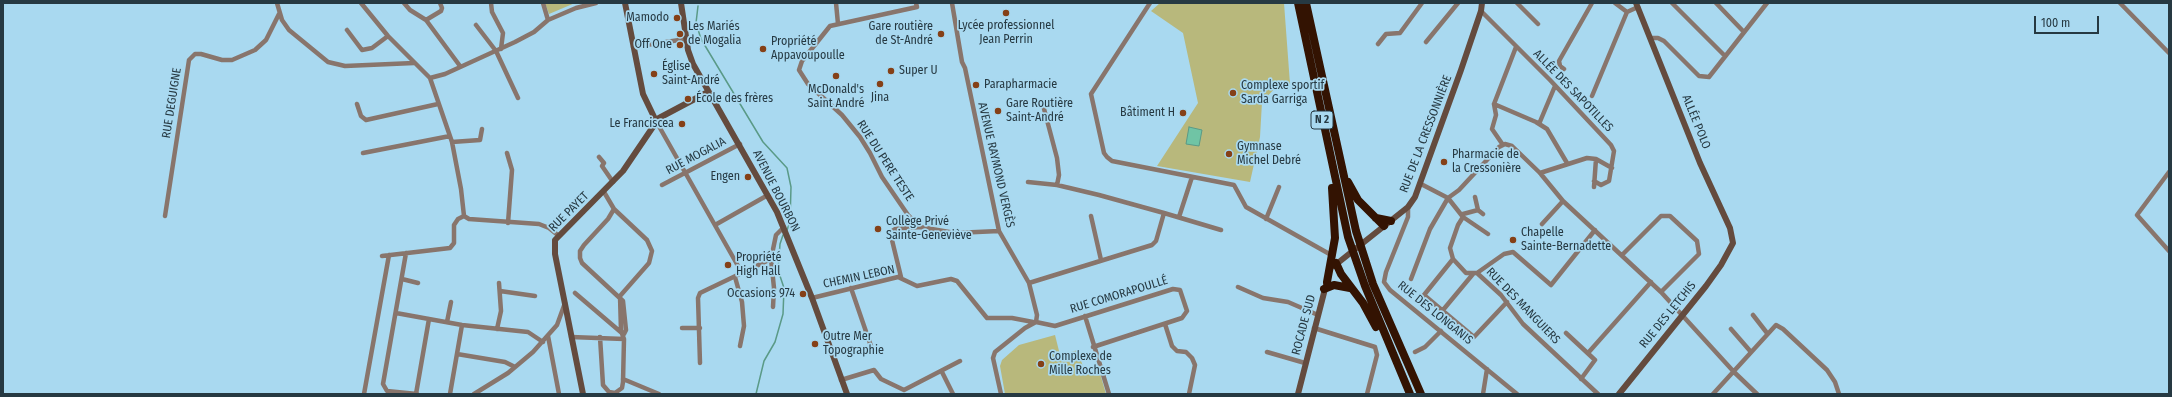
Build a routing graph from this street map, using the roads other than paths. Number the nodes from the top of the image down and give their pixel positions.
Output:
1 (277, 3) edge
2 (361, 3) edge
3 (404, 3) edge
4 (440, 3) edge
5 (491, 3) edge
6 (543, 3) edge
7 (596, 3) edge
8 (625, 3) edge
9 (681, 3) edge
10 (836, 3) edge
11 (952, 3) edge
12 (1150, 3) edge
13 (1298, 3) edge
14 (1306, 3) edge
15 (1422, 3) edge
16 (1458, 3) edge
17 (1482, 3) edge
18 (1517, 3) edge
19 (1592, 3) edge
20 (1615, 3) edge
21 (1672, 3) edge
22 (1716, 3) edge
23 (1767, 3) edge
24 (2120, 3) edge
25 (916, 5) edge
26 (1637, 5) edge
27 (1481, 11) junction
28 (1627, 12) junction
29 (279, 14) junction
30 (426, 20) junction
31 (548, 20) junction
32 (838, 24) junction
33 (1538, 24) dead end
34 (476, 25) dead end
35 (347, 30) dead end
36 (1743, 31) junction
37 (388, 36) junction
38 (1650, 38) junction
39 (686, 39) junction
40 (1426, 42) dead end
41 (1378, 44) dead end
42 (633, 47) junction
43 (1516, 47) junction
44 (498, 50) junction
45 (2169, 54) edge
46 (1725, 56) junction
47 (414, 63) junction
48 (460, 66) junction
49 (1564, 69) dead end
50 (430, 78) junction
51 (1555, 86) junction
52 (708, 92) junction
53 (1592, 96) dead end
54 (518, 98) dead end
55 (357, 104) dead end
56 (438, 104) junction
57 (1043, 104) dead end
58 (1494, 104) junction
59 (656, 121) junction
60 (1539, 124) junction
61 (1324, 128) junction
62 (482, 129) dead end
63 (450, 136) junction
64 (452, 142) junction
65 (740, 144) junction
66 (1503, 145) junction
67 (363, 153) dead end
68 (507, 153) dead end
69 (599, 157) dead end
70 (1596, 159) junction
71 (1567, 163) junction
72 (1612, 168) junction
73 (2169, 172) edge
74 (686, 173) junction
75 (1343, 173) junction
76 (1540, 174) junction
77 (1192, 177) junction
78 (1594, 181) junction
79 (613, 182) junction
80 (1028, 182) dead end
81 (1421, 184) junction
82 (662, 185) dead end
83 (1057, 185) junction
84 (1279, 187) dead end
85 (1594, 187) dead end
86 (604, 192) junction
87 (768, 195) junction
88 (1475, 197) dead end
89 (1448, 198) junction
90 (1563, 201) junction
91 (1408, 207) junction
92 (614, 209) junction
93 (1478, 210) junction
94 (1164, 213) junction
95 (1483, 214) dead end
96 (908, 215) junction
97 (165, 216) dead end
98 (464, 216) junction
99 (1091, 216) dead end
100 (1463, 216) junction
101 (1179, 217) junction
102 (1376, 218) junction
103 (1266, 219) junction
104 (1391, 221) junction
105 (508, 223) junction
106 (1542, 224) dead end
107 (715, 225) junction
108 (1384, 226) junction
109 (912, 227) junction
110 (920, 227) junction
111 (1221, 230) dead end
112 (1595, 230) junction
113 (785, 231) junction
114 (999, 231) junction
115 (1488, 234) dead end
116 (559, 236) junction
117 (1731, 249) joint
118 (2169, 251) edge
119 (406, 253) junction
120 (389, 255) junction
121 (1332, 255) junction
122 (1622, 255) junction
123 (382, 256) dead end
124 (771, 259) junction
125 (1453, 259) junction
126 (1101, 260) junction
127 (1336, 263) junction
128 (742, 273) junction
129 (1475, 274) junction
130 (735, 277) junction
131 (900, 277) junction
132 (402, 279) junction
133 (1411, 279) dead end
134 (1651, 282) junction
135 (418, 283) dead end
136 (499, 283) dead end
137 (1029, 283) junction
138 (1326, 285) junction
139 (851, 288) junction
140 (1238, 288) dead end
141 (1352, 288) junction
142 (500, 291) junction
143 (1661, 292) junction
144 (574, 293) dead end
145 (535, 296) dead end
146 (620, 296) junction
147 (812, 298) junction
148 (451, 302) dead end
149 (1507, 302) junction
150 (565, 303) junction
151 (773, 307) dead end
152 (1443, 310) junction
153 (396, 313) junction
154 (1318, 315) junction
155 (1683, 315) junction
156 (1753, 315) dead end
157 (1085, 316) junction
158 (429, 319) junction
159 (1021, 320) junction
160 (620, 321) junction
161 (447, 322) junction
162 (1034, 322) junction
163 (1165, 324) junction
164 (462, 325) junction
165 (613, 326) junction
166 (682, 328) dead end
167 (700, 328) junction
168 (1025, 328) junction
169 (1314, 328) junction
170 (497, 329) junction
171 (1731, 329) dead end
172 (1441, 331) junction
173 (1566, 333) dead end
174 (1767, 333) junction
175 (548, 336) junction
176 (624, 336) junction
177 (572, 337) junction
178 (600, 337) junction
179 (543, 342) junction
180 (740, 346) dead end
181 (1093, 347) junction
182 (872, 349) dead end
183 (1266, 352) dead end
184 (1415, 352) dead end
185 (1751, 352) junction
186 (1588, 353) junction
187 (457, 354) junction
188 (960, 361) dead end
189 (700, 363) dead end
190 (1305, 363) junction
191 (515, 367) junction
192 (1487, 369) junction
193 (942, 372) junction
194 (1734, 372) junction
195 (1581, 378) junction
196 (623, 379) junction
197 (841, 380) junction
198 (364, 394) edge
199 (417, 394) edge
200 (450, 394) edge
201 (474, 394) edge
202 (560, 394) edge
203 (583, 394) edge
204 (659, 394) edge
205 (846, 394) edge
206 (953, 394) edge
207 (1001, 394) edge
208 (1109, 394) edge
209 (1189, 394) edge
210 (1298, 394) edge
211 (1367, 394) edge
212 (1409, 394) edge
213 (1421, 394) edge
214 (1483, 394) edge
215 (1517, 394) edge
216 (1598, 394) edge
217 (1619, 394) edge
218 (1713, 394) edge
219 (1757, 394) edge
220 (1839, 394) edge

1 - 29 street
2 - 37 street
3 - 30 street
4 - 30 street
5 - 44 street
6 - 31 street
7 - 31 street
8 - 42 main road
9 - 39 main road, AVENUE BOURBON
10 - 32 street
11 - 114 street, AVENUE RAYMOND VERGÈS
12 - 77 street
13 - 61 highway, N 2
14 - 75 highway, N 2
15 - 41 street
16 - 40 street
17 - 27 main road, RUE DE LA CRESSONNIÈRE
18 - 33 street
19 - 49 street
20 - 28 street
21 - 46 street
22 - 36 street
23 - 36 street
24 - 45 street
25 - 32 street, RUE DU PERE TESTE
26 - 28 street
26 - 38 main road, ALLÉE POLO
27 - 43 street, ALLÉE DES SAPOTILLES
27 - 81 main road, RUE DE LA CRESSONNIÈRE
28 - 53 street
29 - 47 street
29 - 97 street, RUE DEGUIGNE
30 - 48 street
31 - 44 street
32 - 96 street, RUE DU PERE TESTE
34 - 44 street
35 - 37 street
36 - 46 street
37 - 47 street
38 - 46 street
38 - 117 main road, ALLÉE POLO
39 - 42 street
39 - 52 main road, AVENUE BOURBON
42 - 59 main road
43 - 51 street, ALLÉE DES SAPOTILLES
43 - 58 street
44 - 48 street
44 - 54 street
47 - 50 street
48 - 50 street
50 - 56 street
51 - 60 street
51 - 72 street, ALLÉE DES SAPOTILLES
52 - 59 main road, RUE PAYET
52 - 65 main road, AVENUE BOURBON
55 - 56 street
56 - 63 street
57 - 83 street
58 - 60 street
58 - 66 street
59 - 74 street
59 - 79 main road, RUE PAYET
60 - 71 street
61 - 121 highway
61 - 212 highway, N 2
62 - 64 street
63 - 64 street
63 - 67 street
64 - 98 street
65 - 74 street, RUE MOGALIA
65 - 87 main road, AVENUE BOURBON
66 - 76 street
66 - 89 street
68 - 105 street
69 - 79 street
70 - 71 street
70 - 72 street
70 - 78 street
71 - 76 street
72 - 78 street, ALLÉE DES SAPOTILLES
73 - 118 street
74 - 82 street, RUE MOGALIA
74 - 107 street
75 - 102 highway
75 - 213 highway, N 2
76 - 90 street
77 - 101 street
77 - 103 street
78 - 85 street
79 - 86 main road, RUE PAYET
80 - 83 street
81 - 89 street
81 - 91 main road, RUE DE LA CRESSONNIÈRE
83 - 94 street
84 - 103 street
86 - 92 street
86 - 116 main road, RUE PAYET
87 - 107 street
87 - 113 main road, AVENUE BOURBON
88 - 93 street
89 - 100 street
89 - 133 street
90 - 106 street
90 - 112 street
91 - 104 main road, RUE DE LA CRESSONNIÈRE
91 - 172 street, RUE DES LONGANIS
92 - 146 street
92 - 146 street
93 - 95 street
93 - 100 street
94 - 101 street
94 - 126 street
96 - 109 street
96 - 110 street, RUE DU PERE TESTE
98 - 105 street
98 - 119 street
99 - 126 street
100 - 115 street
100 - 125 street
101 - 111 street
102 - 104 highway
102 - 108 highway
103 - 121 street
104 - 108 main road, RUE DE LA CRESSONNIÈRE
105 - 116 street
107 - 128 street
108 - 127 main road, RUE DE LA CRESSONNIÈRE
109 - 110 street
109 - 131 street
110 - 114 street
112 - 122 street
112 - 129 street
113 - 124 street
113 - 147 main road, AVENUE BOURBON
114 - 137 street, AVENUE RAYMOND VERGÈS
116 - 150 main road, RUE PAYET
117 - 155 main road, RUE DES LETCHIS
119 - 120 street
119 - 132 street
120 - 123 street
120 - 198 street
121 - 127 street
121 - 138 highway
122 - 134 street
122 - 143 street
124 - 128 street
124 - 151 street
125 - 129 street, RUE DES MANGUIERS
125 - 152 street
126 - 137 street
127 - 138 main road, ROCADE SUD
127 - 141 highway
128 - 130 street
129 - 149 street, RUE DES MANGUIERS
129 - 152 street
130 - 167 street
130 - 180 street
131 - 139 street, CHEMIN LEBON
131 - 159 street, CHEMIN LEBON
132 - 135 street
132 - 153 street
134 - 143 street
134 - 186 street
136 - 142 street
137 - 162 street, AVENUE RAYMOND VERGÈS
138 - 141 highway
138 - 154 main road, ROCADE SUD
139 - 147 street, CHEMIN LEBON
139 - 182 street
140 - 154 street
141 - 212 highway
142 - 145 street
142 - 170 street
143 - 155 street
144 - 165 street
146 - 160 street
146 - 176 street
147 - 197 main road, AVENUE BOURBON
148 - 161 street
149 - 152 street
149 - 195 street, RUE DES MANGUIERS
150 - 175 street
150 - 177 main road, RUE PAYET
153 - 158 street
153 - 199 street
154 - 169 main road, ROCADE SUD
155 - 194 street
155 - 217 main road, RUE DES LETCHIS
156 - 174 street
157 - 162 street, RUE COMORAPOULLÉ
157 - 163 street, RUE COMORAPOULLÉ
157 - 181 street
158 - 161 street
158 - 199 street
159 - 162 street, CHEMIN LEBON
159 - 168 street
160 - 165 street
160 - 176 street
161 - 164 street
162 - 168 street
163 - 181 street, RUE COMORAPOULLÉ
163 - 209 street
164 - 170 street
164 - 187 street
165 - 176 street
166 - 167 street
167 - 189 street
168 - 207 street
169 - 190 main road, ROCADE SUD
169 - 211 street
170 - 179 street
171 - 185 street
172 - 184 street
172 - 192 street, RUE DES LONGANIS
173 - 186 street
174 - 185 street
174 - 220 street
175 - 179 street
175 - 202 street
176 - 178 street
176 - 196 street
177 - 178 street
177 - 203 main road, RUE PAYET
178 - 196 street
179 - 191 street
181 - 208 street
183 - 190 street
185 - 194 street
186 - 195 street
187 - 191 street
187 - 200 street
188 - 193 street
190 - 210 main road, ROCADE SUD
191 - 201 street
192 - 214 street
192 - 215 street, RUE DES LONGANIS
193 - 197 street
193 - 206 street
194 - 218 street
194 - 219 street
195 - 216 street, RUE DES MANGUIERS
196 - 204 street
197 - 205 main road, AVENUE BOURBON

